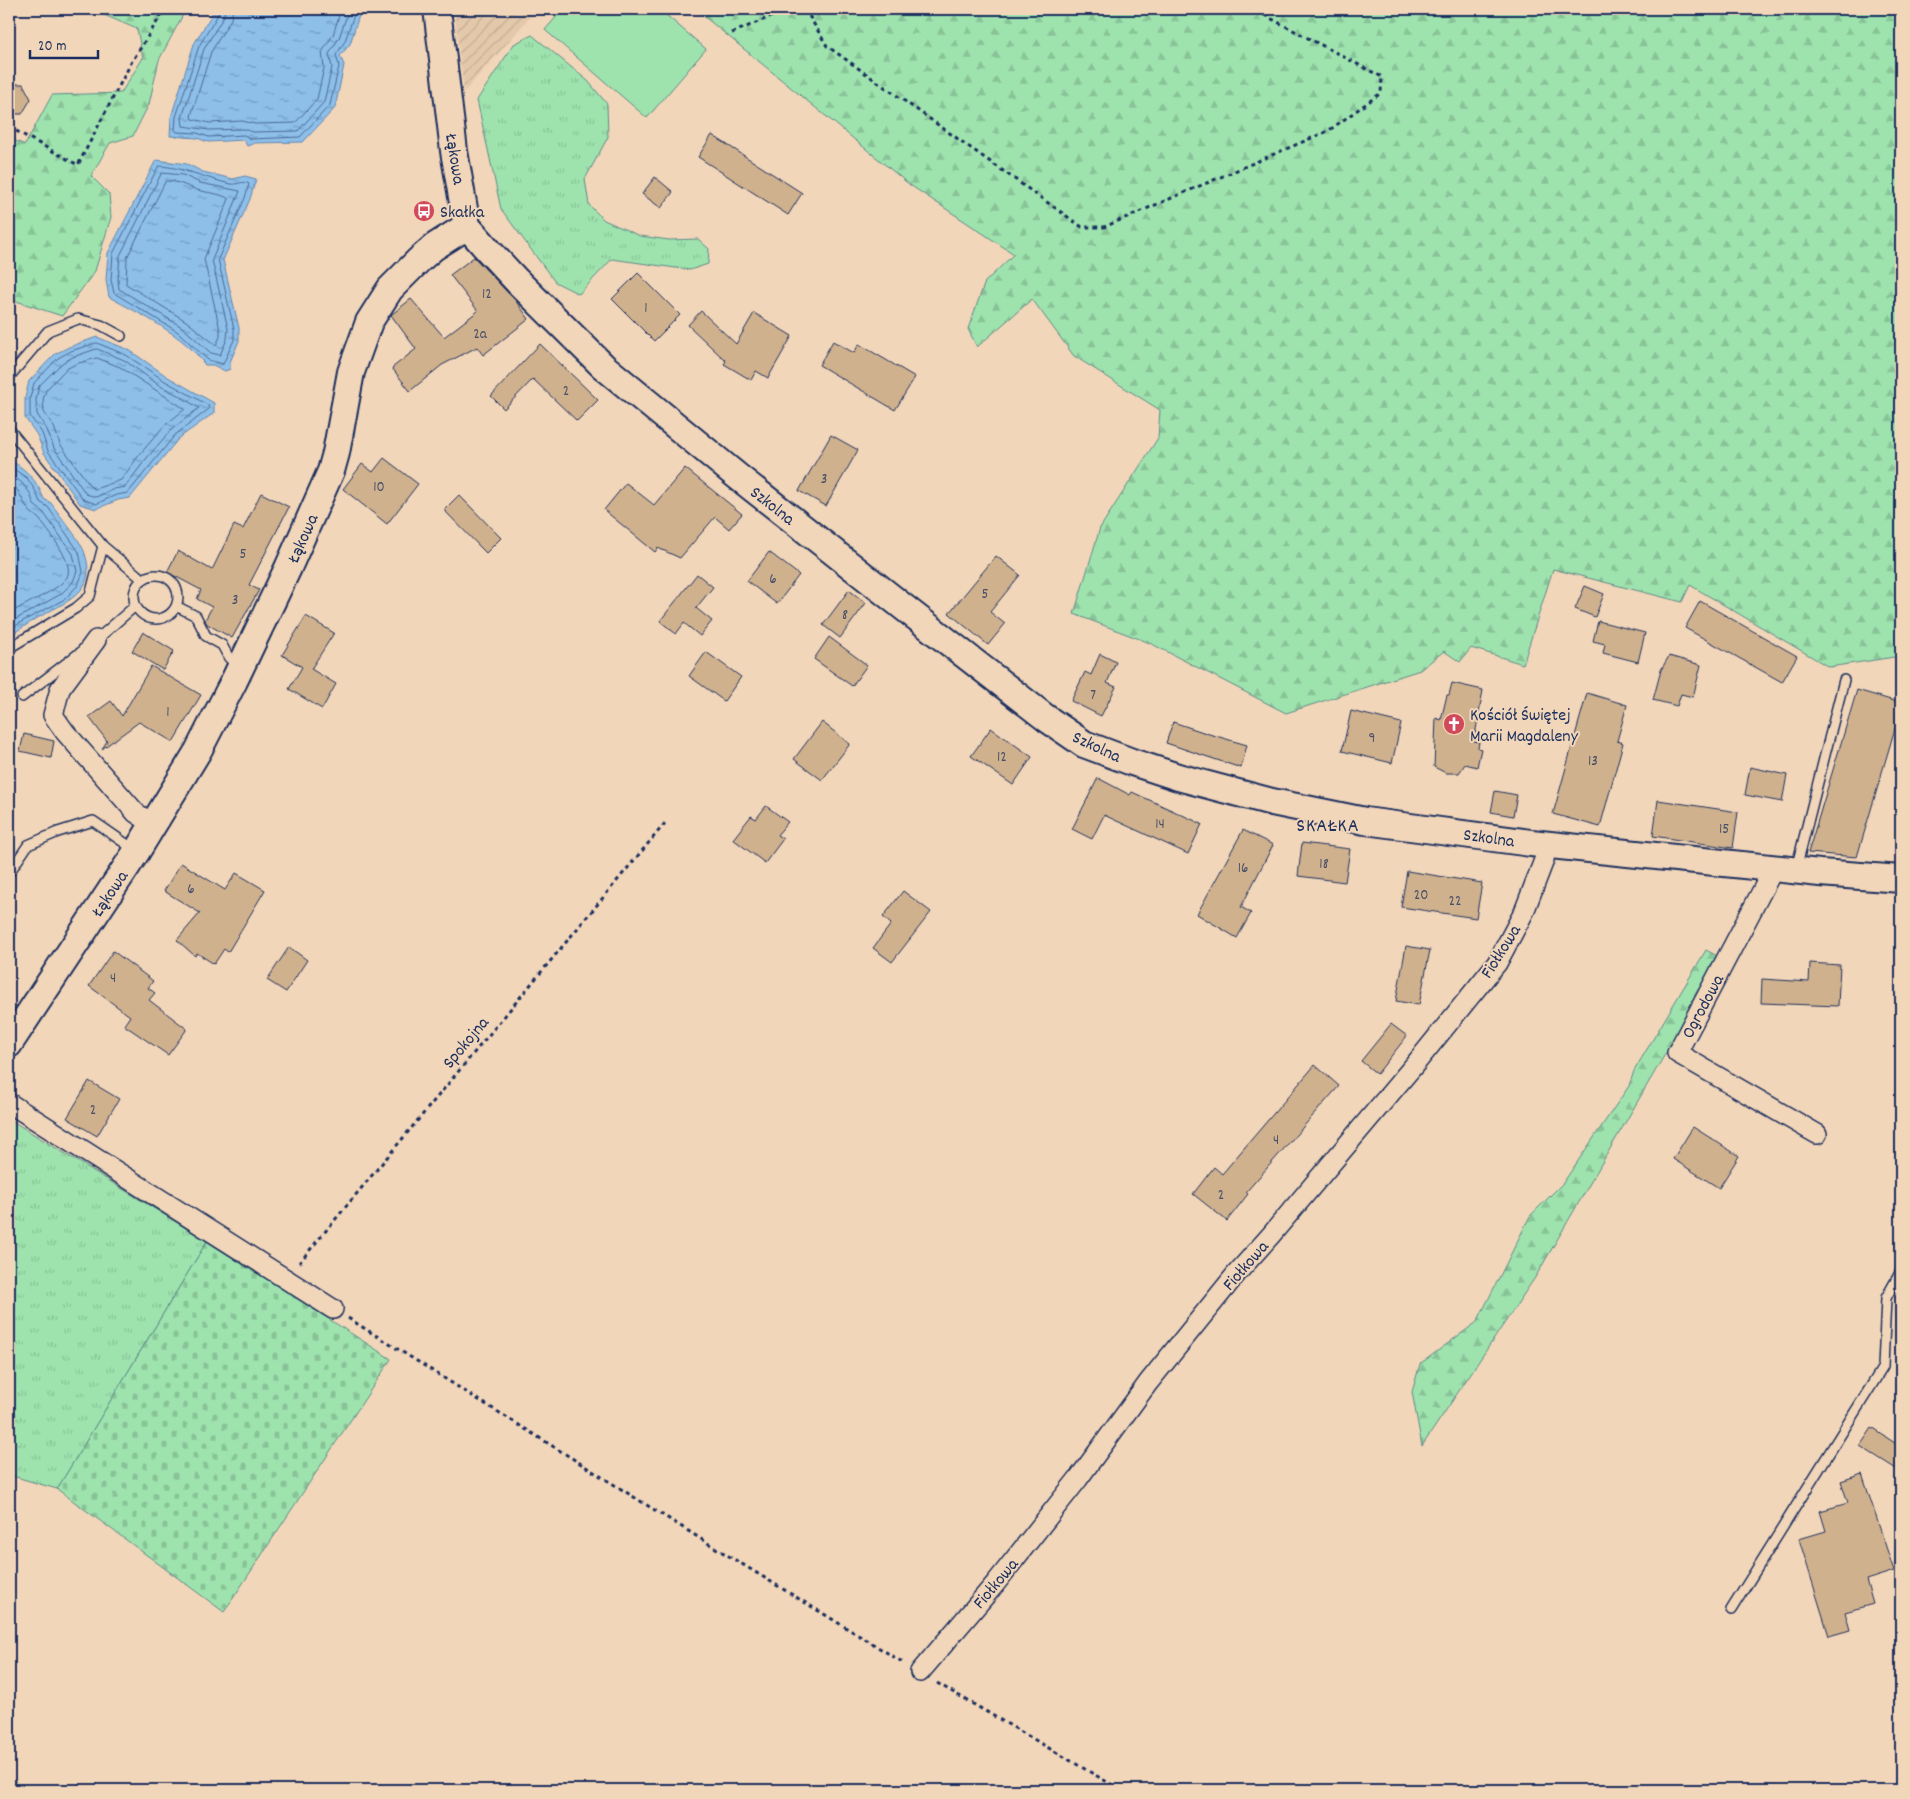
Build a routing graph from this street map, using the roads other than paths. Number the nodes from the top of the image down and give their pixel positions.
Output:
1 (437, 9) edge
2 (468, 226) junction
3 (121, 336) dead end
4 (9, 377) edge
5 (9, 429) edge
6 (103, 546) junction
7 (142, 579) junction
8 (135, 606) junction
9 (176, 606) junction
10 (96, 640) junction
11 (9, 648) edge
12 (242, 663) junction
13 (1844, 680) dead end
14 (22, 697) dead end
15 (153, 824) junction
16 (1546, 845) junction
17 (137, 851) junction
18 (1785, 869) junction
19 (9, 873) edge
20 (1901, 879) edge
21 (9, 1044) edge
22 (9, 1103) edge
23 (1817, 1134) dead end
24 (1901, 1271) edge
25 (333, 1309) road end
26 (1731, 1610) dead end
27 (920, 1672) road end

1 - 2 street, Łąkowa
2 - 12 street, Łąkowa
2 - 16 street, Szkolna
3 - 4 lane
5 - 6 lane
6 - 7 lane
6 - 11 lane
7 - 8 lane
7 - 9 lane
8 - 9 lane
8 - 10 lane
9 - 12 lane
10 - 14 lane
10 - 15 street
12 - 15 street, Łąkowa
13 - 18 lane
15 - 17 street, Łąkowa
16 - 18 street, Szkolna
16 - 27 street, Fiołkowa
17 - 19 lane
17 - 21 street, Łąkowa
18 - 20 street, Szkolna
18 - 23 street, Ogrodowa
22 - 25 street
24 - 26 lane

